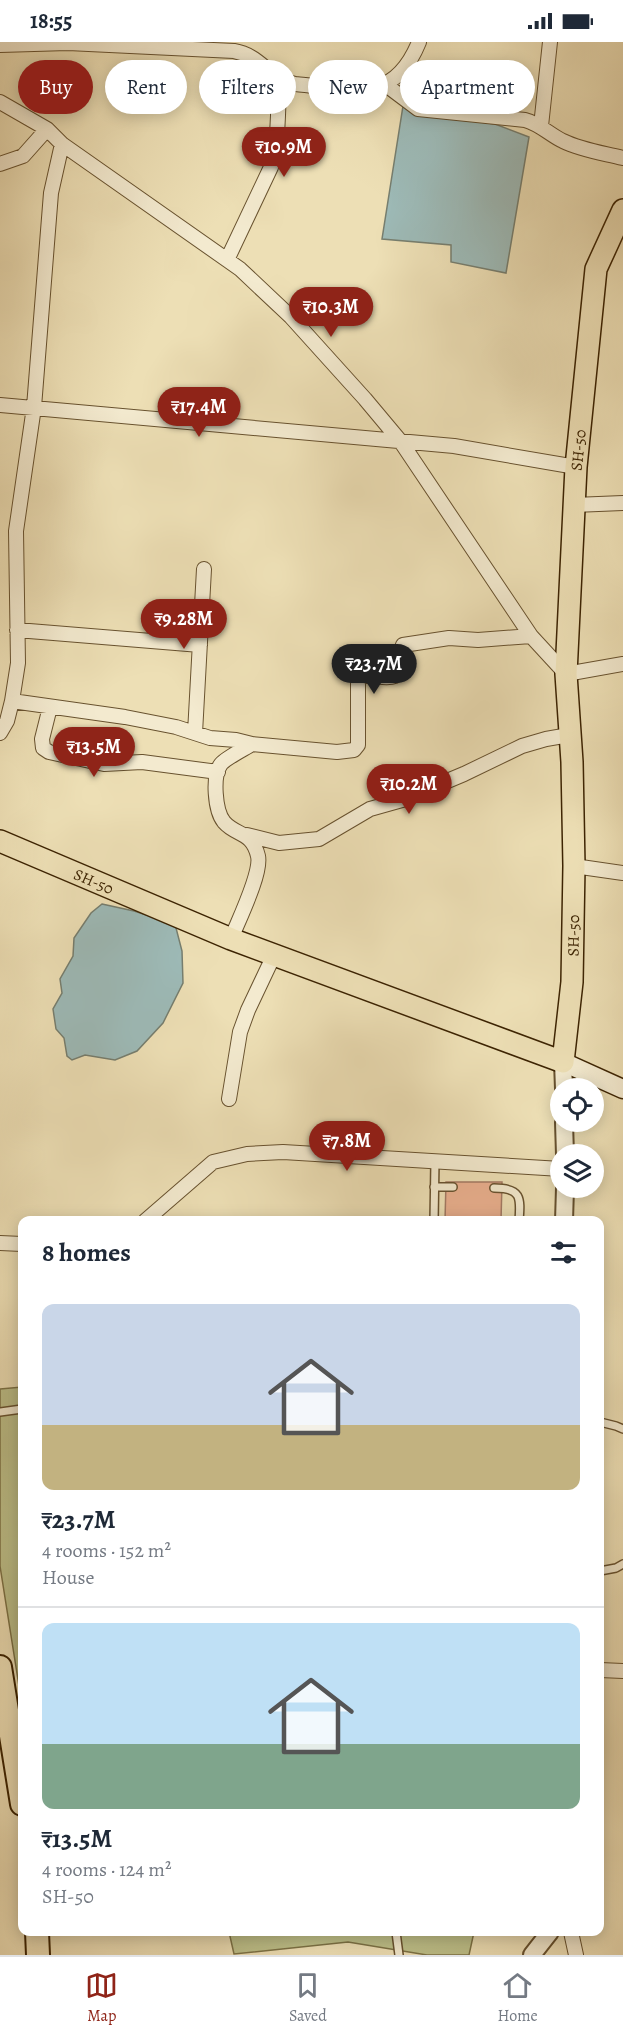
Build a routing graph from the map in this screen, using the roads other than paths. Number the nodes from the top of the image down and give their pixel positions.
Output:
1 (419, 42) edge
2 (550, 42) edge
3 (0, 45) edge
4 (196, 46) edge
5 (257, 60) edge
6 (388, 84) edge
7 (388, 86) edge
8 (0, 102) edge
9 (277, 114) edge
10 (541, 126) junction
11 (47, 129) junction
12 (62, 144) junction
13 (623, 158) edge
14 (0, 164) edge
15 (623, 210) edge
16 (227, 260) junction
17 (0, 405) edge
18 (34, 407) junction
19 (401, 442) junction
20 (576, 467) junction
21 (623, 503) edge
22 (574, 505) junction
23 (204, 569) dead end
24 (17, 630) junction
25 (531, 636) junction
26 (200, 645) junction
27 (623, 664) edge
28 (566, 674) junction
29 (12, 701) junction
30 (50, 706) junction
31 (0, 733) edge
32 (195, 734) junction
33 (569, 735) junction
34 (252, 744) junction
35 (218, 772) junction
36 (247, 835) junction
37 (0, 841) edge
38 (574, 866) junction
39 (623, 873) edge
40 (231, 939) junction
41 (274, 955) junction
42 (563, 1062) junction
43 (564, 1078) edge
44 (623, 1089) edge
45 (229, 1100) dead end
46 (435, 1161) junction
47 (550, 1168) edge
48 (434, 1187) junction
49 (457, 1187) edge
50 (481, 1188) edge
51 (565, 1198) edge
52 (151, 1216) edge
53 (434, 1216) edge
54 (519, 1216) edge
55 (564, 1216) edge
56 (0, 1243) edge
57 (18, 1244) edge
58 (18, 1410) edge
59 (0, 1412) edge
60 (604, 1423) edge
61 (623, 1430) edge
62 (623, 1564) edge
63 (604, 1570) edge
64 (0, 1667) edge
65 (604, 1670) edge
66 (623, 1671) edge
67 (5, 1721) edge
68 (18, 1784) edge
69 (37, 1936) edge
70 (397, 1936) edge
71 (547, 1936) edge
72 (572, 1936) edge
73 (38, 1955) edge
74 (399, 1955) edge
75 (532, 1955) edge
76 (576, 1955) edge

1 - 6 street
2 - 10 street
3 - 4 street
4 - 5 street
7 - 10 street
8 - 11 street
9 - 16 street
10 - 13 street
11 - 12 street
11 - 14 street
12 - 16 street
12 - 18 street
15 - 20 main road, SH-50
16 - 19 street
17 - 18 street
18 - 19 street
18 - 24 street
19 - 20 street
19 - 25 street
20 - 22 main road, SH-50
21 - 22 street
22 - 28 main road, SH-50
23 - 26 street
24 - 26 street
24 - 29 street
25 - 28 street
25 - 34 street
26 - 32 street
27 - 28 street
28 - 33 main road, SH-50
29 - 30 street
29 - 31 street
30 - 32 street
30 - 35 street
32 - 34 street
33 - 36 street
33 - 38 main road, SH-50
34 - 35 street
35 - 36 street
36 - 40 street
37 - 40 main road, SH-50
38 - 39 street
38 - 42 main road, SH-50
40 - 41 main road, SH-50
41 - 42 main road, SH-50
41 - 45 street
42 - 43 street
42 - 44 main road
46 - 47 street
46 - 48 lane
46 - 52 street
48 - 49 lane
48 - 53 lane
50 - 54 lane
51 - 55 street
56 - 57 street
58 - 59 lane
60 - 61 lane
62 - 63 lane
64 - 67 highway
65 - 66 street
67 - 68 highway
69 - 73 highway
70 - 74 lane
71 - 75 street
72 - 76 street

